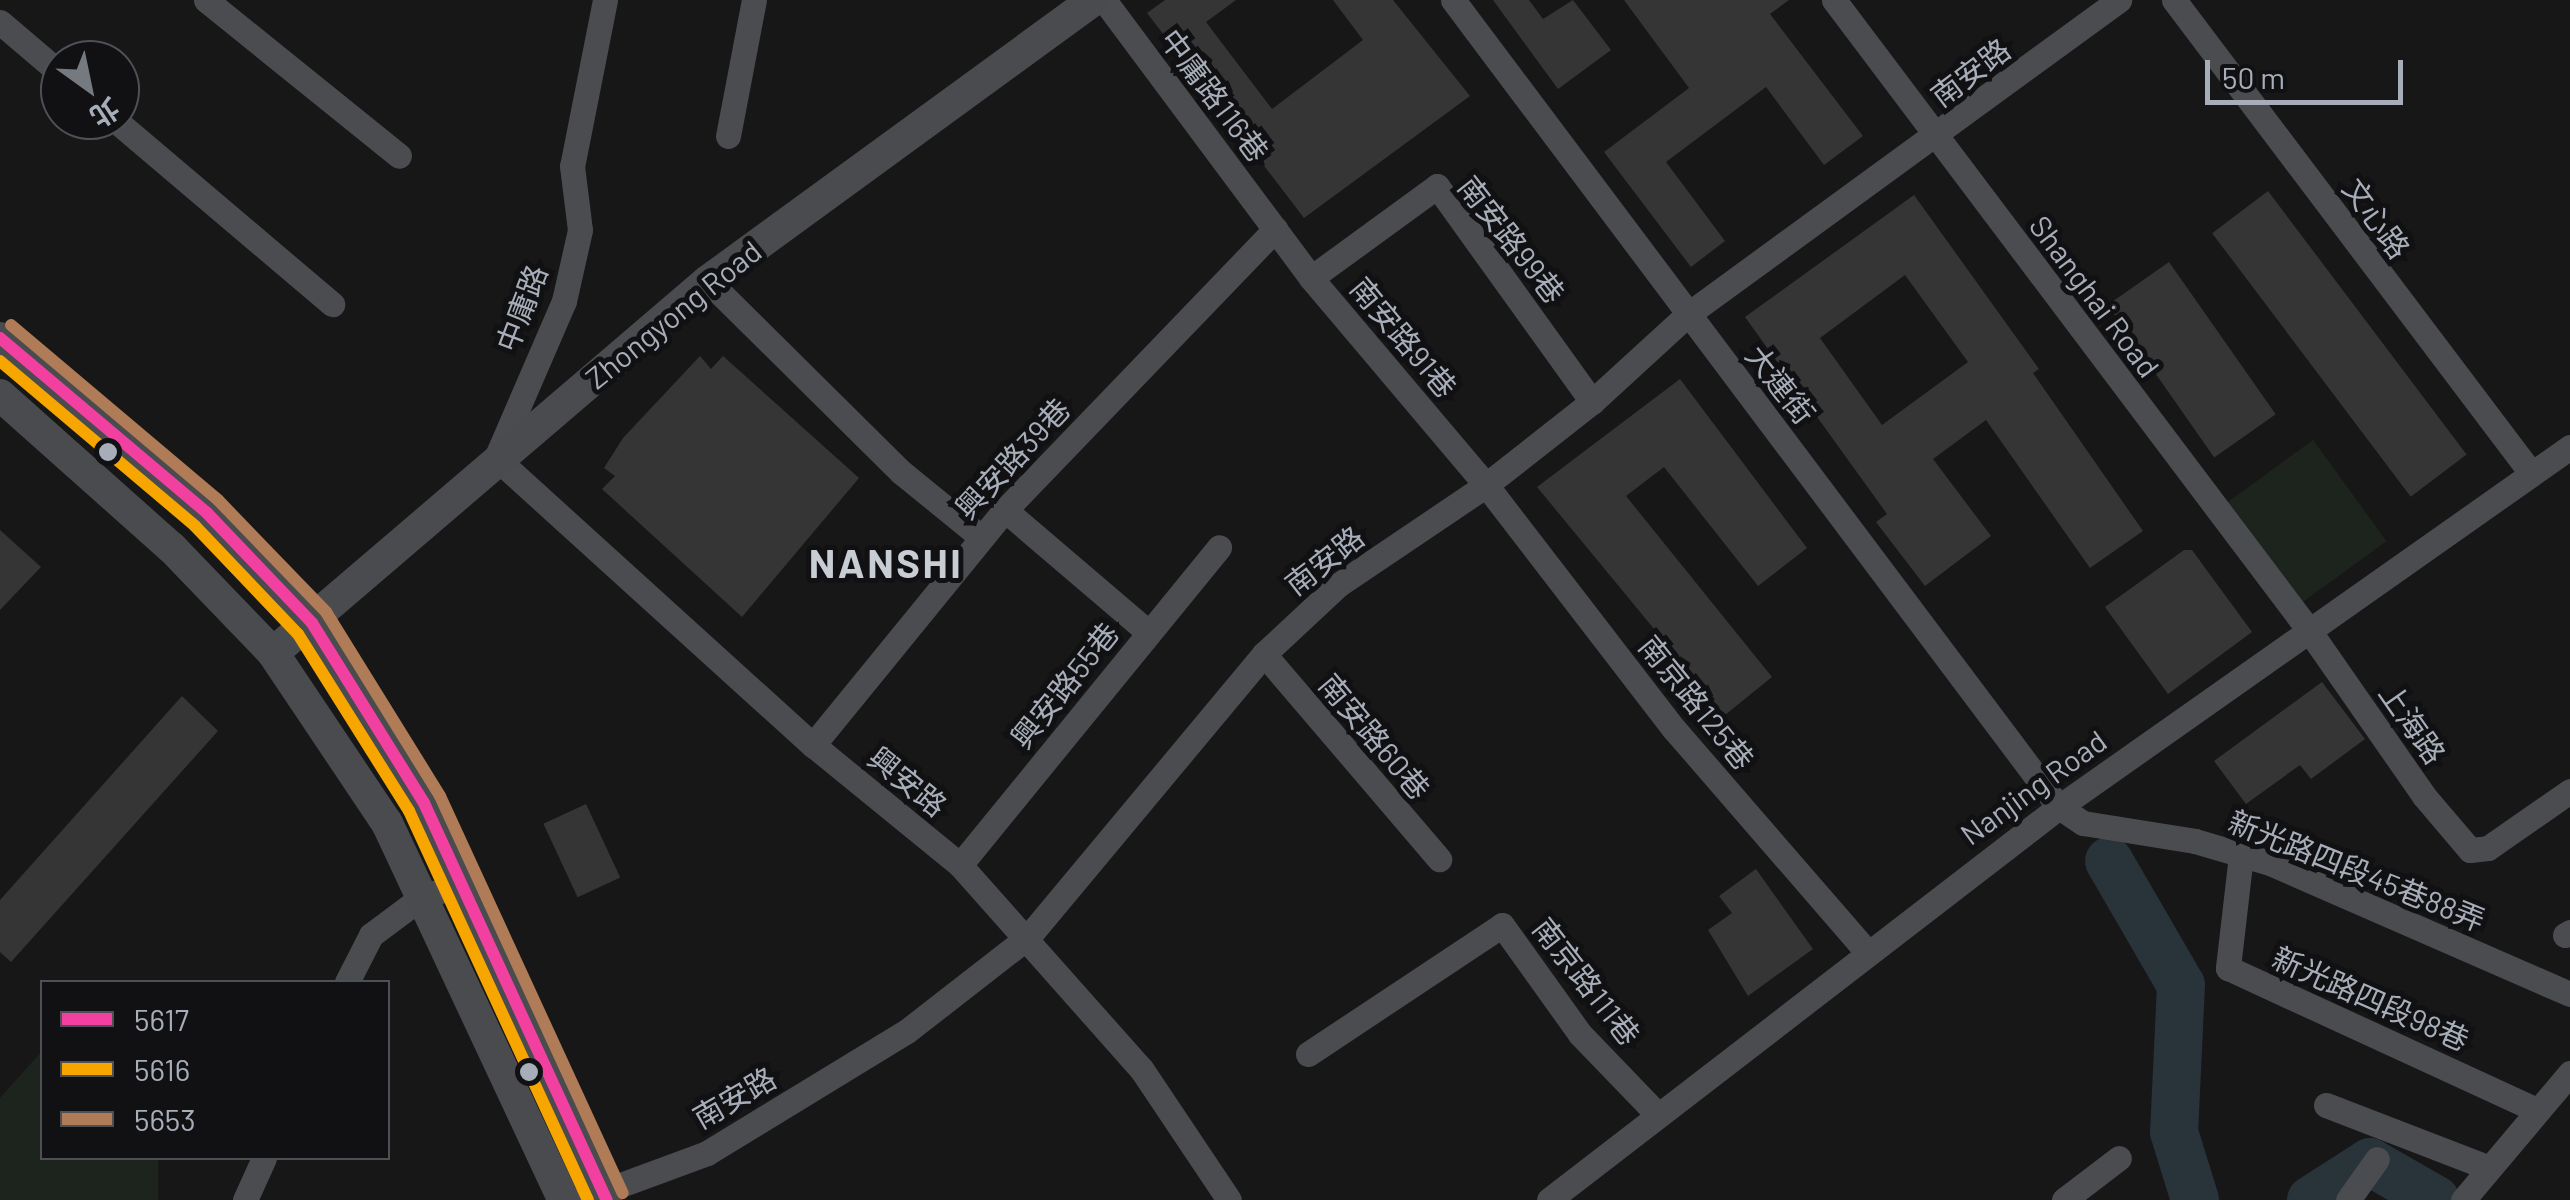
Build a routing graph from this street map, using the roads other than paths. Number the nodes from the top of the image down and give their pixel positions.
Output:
1 (206, 0) edge
2 (605, 0) edge
3 (754, 0) edge
4 (1094, 0) edge
5 (1104, 0) edge
6 (1453, 0) edge
7 (1834, 0) edge
8 (2119, 0) edge
9 (2174, 0) edge
10 (0, 22) edge
11 (40, 56) edge
12 (728, 136) dead end
13 (1936, 138) junction
14 (139, 140) edge
15 (399, 156) dead end
16 (1275, 229) junction
17 (1310, 278) junction
18 (708, 281) junction
19 (332, 304) dead end
20 (1687, 315) junction
21 (0, 338) edge
22 (0, 395) edge
23 (1592, 402) junction
24 (2570, 447) edge
25 (496, 458) junction
26 (2531, 473) junction
27 (1486, 484) junction
28 (1005, 510) junction
29 (981, 537) junction
30 (1219, 547) dead end
31 (312, 623) junction
32 (2308, 629) junction
33 (1148, 632) junction
34 (272, 652) junction
35 (1264, 654) junction
36 (813, 745) junction
37 (2570, 790) edge
38 (2059, 807) junction
39 (2240, 855) junction
40 (1438, 859) dead end
41 (960, 866) junction
42 (461, 884) junction
43 (422, 897) junction
44 (1029, 936) junction
45 (1868, 952) junction
46 (348, 980) edge
47 (2570, 994) edge
48 (1308, 1054) dead end
49 (2570, 1074) edge
50 (2326, 1105) dead end
51 (2537, 1110) junction
52 (1658, 1116) junction
53 (2120, 1158) dead end
54 (2378, 1159) dead end
55 (263, 1160) edge
56 (2475, 1183) edge
57 (596, 1196) edge
58 (244, 1200) edge
59 (564, 1200) edge
60 (1228, 1200) edge
61 (1550, 1200) edge
62 (2064, 1200) edge
63 (2348, 1200) edge

1 - 15 street
2 - 25 street, 中庸路
3 - 12 street
4 - 18 main road, Zhongyong Road
5 - 16 street, 中庸路116巷
6 - 20 street, 大連街
7 - 13 street, Shanghai Road
8 - 13 street, 南安路
9 - 26 street, 文心路
10 - 11 street
13 - 20 street, 南安路
13 - 32 street, Shanghai Road
14 - 19 street
16 - 17 street, 南安路91巷
16 - 28 street, 興安路39巷
17 - 23 street, 南安路99巷
17 - 27 street, 南安路91巷
18 - 25 main road, Zhongyong Road
18 - 29 street
20 - 23 street, 南安路
20 - 38 street, 大連街
21 - 31 main road
22 - 34 main road
23 - 27 street, 南安路
24 - 26 street, Nanjing Road
25 - 31 main road, Zhongyong Road
25 - 36 street, 興安路
26 - 32 street, Nanjing Road
27 - 35 street, 南安路
27 - 45 street, 南京路125巷
28 - 29 street, 興安路39巷
28 - 33 street
29 - 36 street, 興安路39巷
30 - 33 street, 興安路55巷
31 - 34 main road, Zhongyong Road
31 - 42 main road
32 - 37 street, 上海路
32 - 38 street, Nanjing Road
33 - 41 street, 興安路55巷
34 - 43 main road
35 - 40 street, 南安路60巷
35 - 44 street, 南安路
36 - 41 street, 興安路
38 - 39 street, 新光路四段45巷88弄
38 - 45 street, Nanjing Road
39 - 47 street, 新光路四段45巷88弄
39 - 51 street, 新光路四段98巷
41 - 44 street, 興安路
42 - 43 street
42 - 57 main road
43 - 46 street
43 - 59 main road
44 - 57 street, 南安路
44 - 60 street, 興安路
45 - 52 street, Nanjing Road
48 - 52 street, 南京路111巷
49 - 51 street
50 - 56 street
51 - 56 street
52 - 61 street, Nanjing Road
53 - 62 street
54 - 63 street
55 - 58 street

